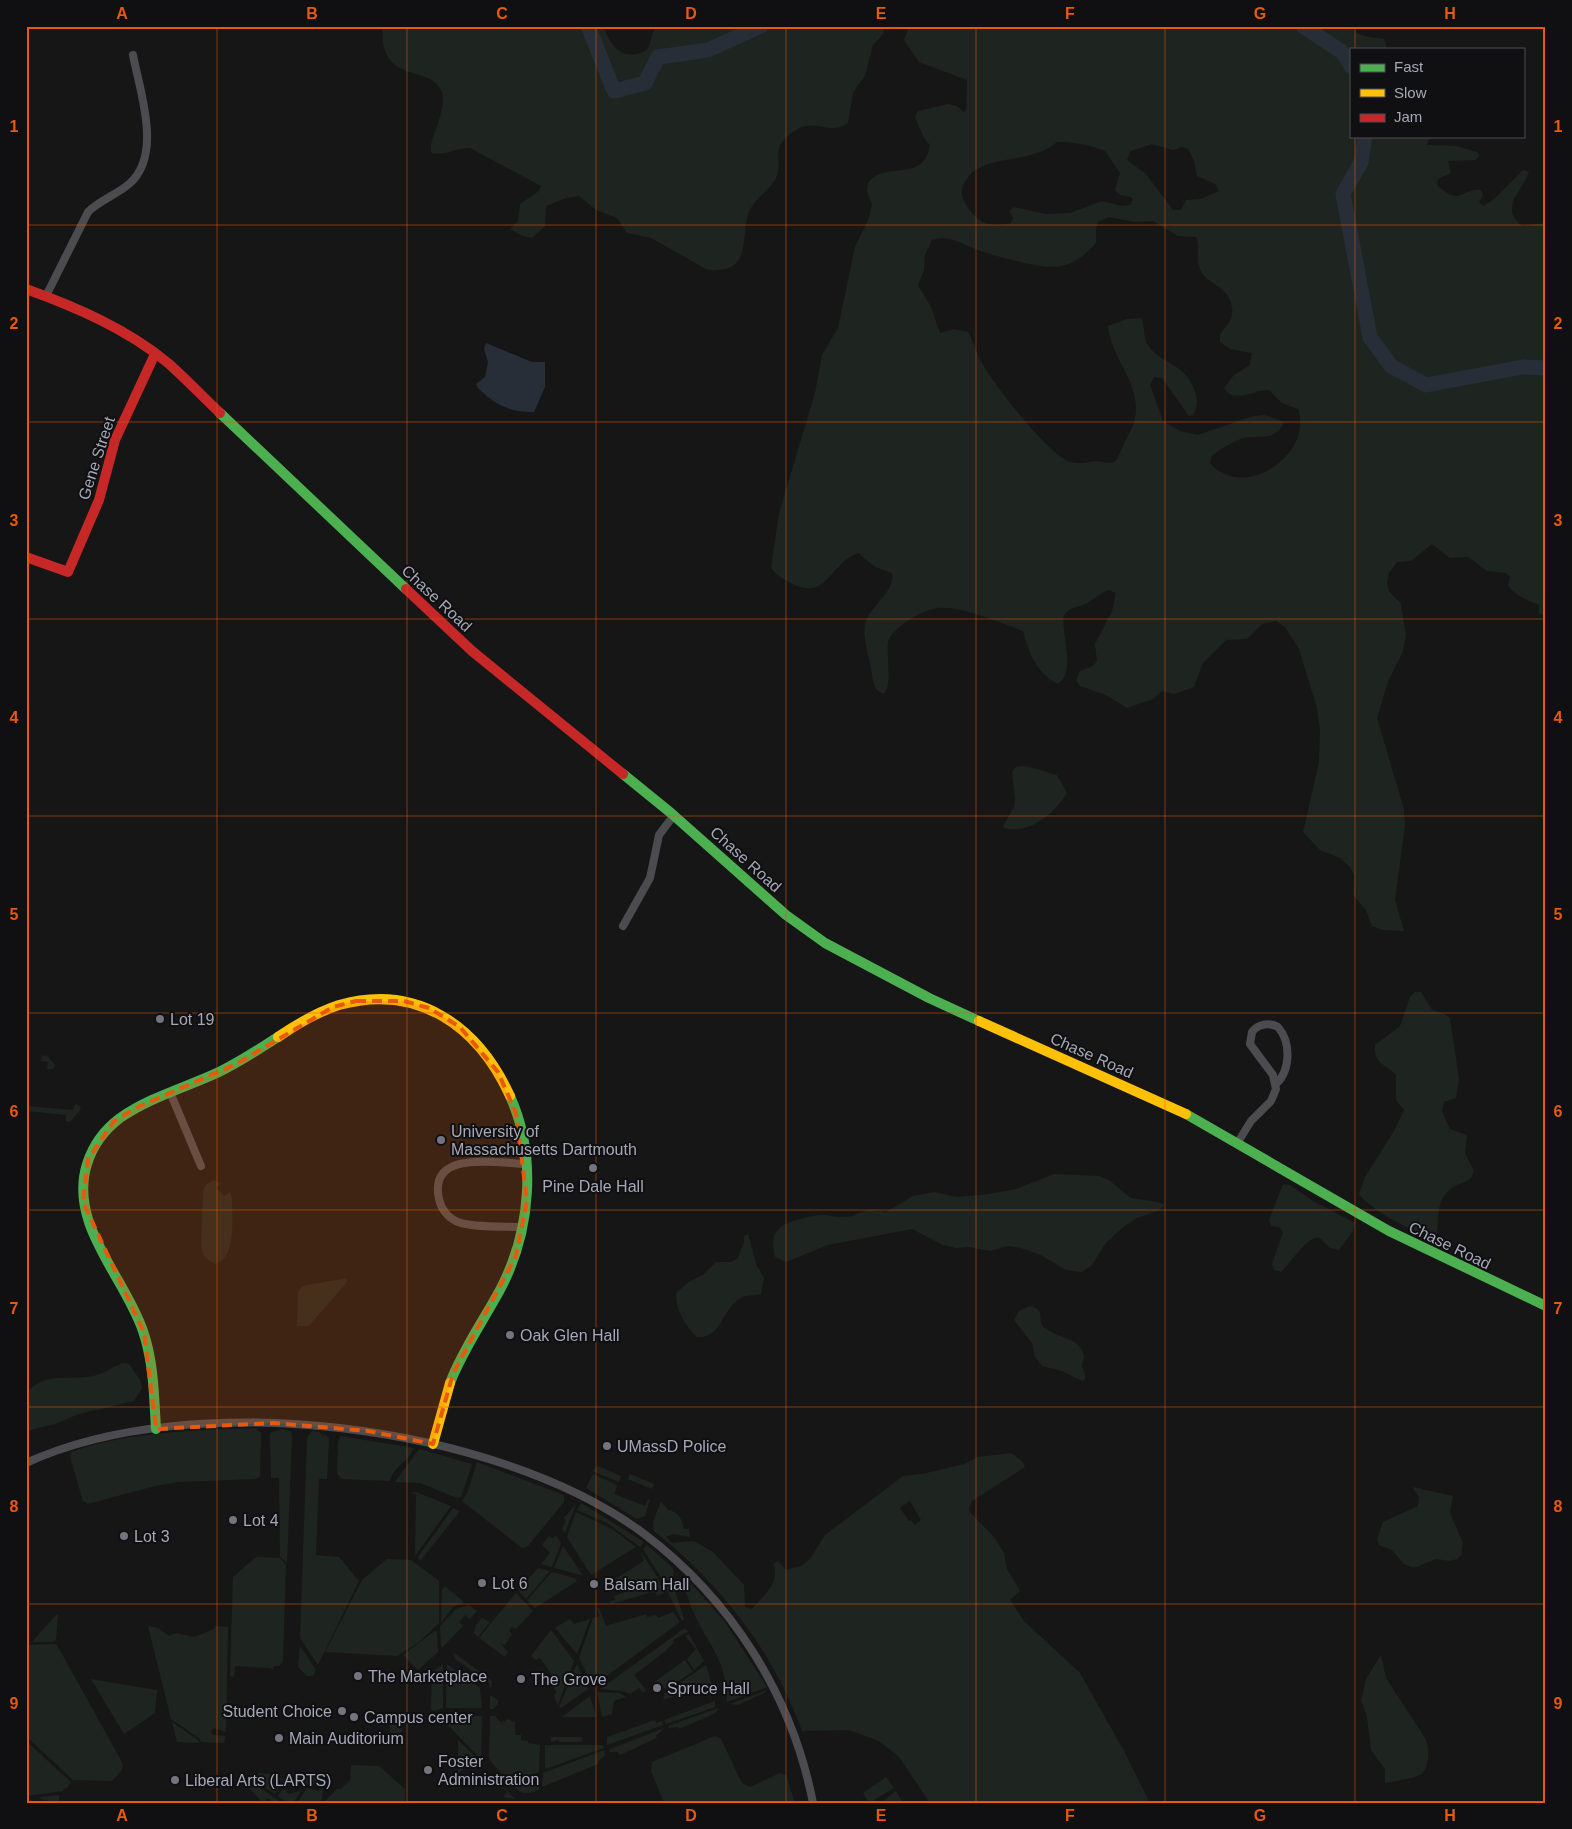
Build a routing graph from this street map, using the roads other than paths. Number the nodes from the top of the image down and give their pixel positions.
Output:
1 (133, 55) dead end
2 (26, 289) edge
3 (46, 296) junction
4 (155, 354) junction
5 (26, 557) edge
6 (674, 815) junction
7 (623, 926) dead end
8 (1276, 1084) junction
9 (170, 1092) junction
10 (1238, 1142) junction
11 (526, 1164) junction
12 (201, 1166) dead end
13 (523, 1227) junction
14 (1546, 1306) edge
15 (156, 1428) junction
16 (433, 1444) junction
17 (26, 1463) edge
18 (814, 1803) edge

1 - 3 street
2 - 3 street, Chase Road
3 - 4 street, Chase Road
4 - 5 street, Gene Street
4 - 6 street, Chase Road
6 - 7 street
6 - 10 street, Chase Road
8 - 8 street
8 - 10 street
9 - 11 street
9 - 12 street
9 - 15 street
10 - 14 street, Chase Road
11 - 13 street
11 - 13 street
13 - 16 street
15 - 16 street
15 - 17 street
16 - 18 street

